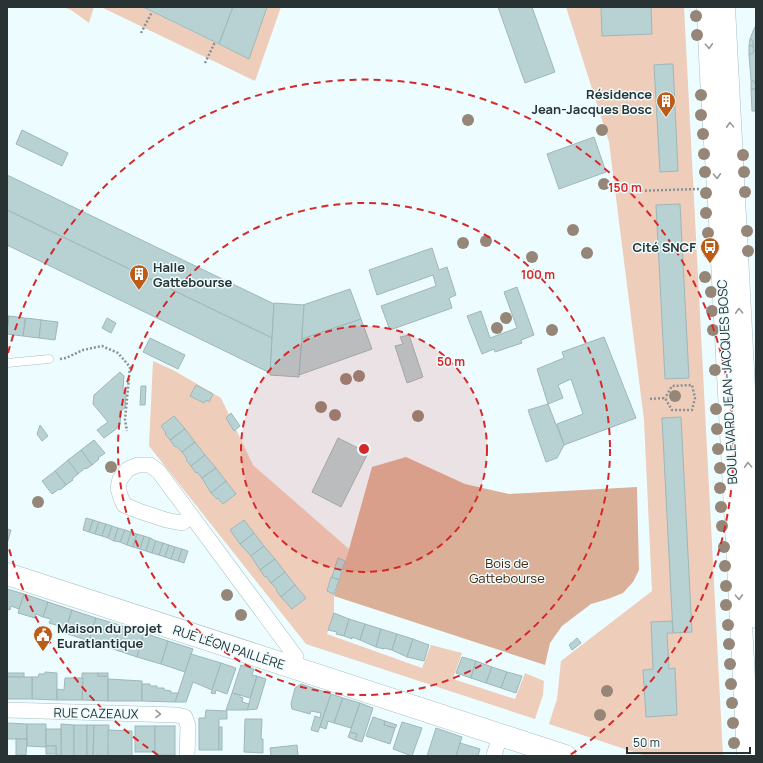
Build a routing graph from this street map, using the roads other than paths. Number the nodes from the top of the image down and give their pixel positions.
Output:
1 (708, 7) edge
2 (724, 7) edge
3 (49, 359) road end
4 (7, 363) edge
5 (732, 470) junction
6 (191, 516) junction
7 (754, 532) edge
8 (736, 558) junction
9 (7, 574) edge
10 (756, 618) edge
11 (292, 668) junction
12 (7, 710) edge
13 (500, 735) junction
14 (187, 756) edge
15 (494, 756) edge
16 (565, 756) edge
17 (748, 756) edge

1 -> 5 main road, BOULEVARD JEAN-JACQUES BOSC
7 -> 2 main road, BOULEVARD JEAN-JACQUES BOSC
3 - 4 lane
5 - 7 street
5 - 8 main road, BOULEVARD JEAN-JACQUES BOSC
6 - 6 street, RUE LÉON PAILLÈRE
6 - 11 street, RUE LÉON PAILLÈRE
7 - 8 street
7 - 10 main road, BOULEVARD JEAN-JACQUES BOSC
8 -> 17 main road, BOULEVARD JEAN-JACQUES BOSC
9 - 11 main road, RUE LÉON PAILLÈRE
11 - 13 main road, RUE LÉON PAILLÈRE
12 -> 14 street, RUE CAZEAUX
13 - 15 street
13 - 16 main road, RUE LÉON PAILLÈRE

